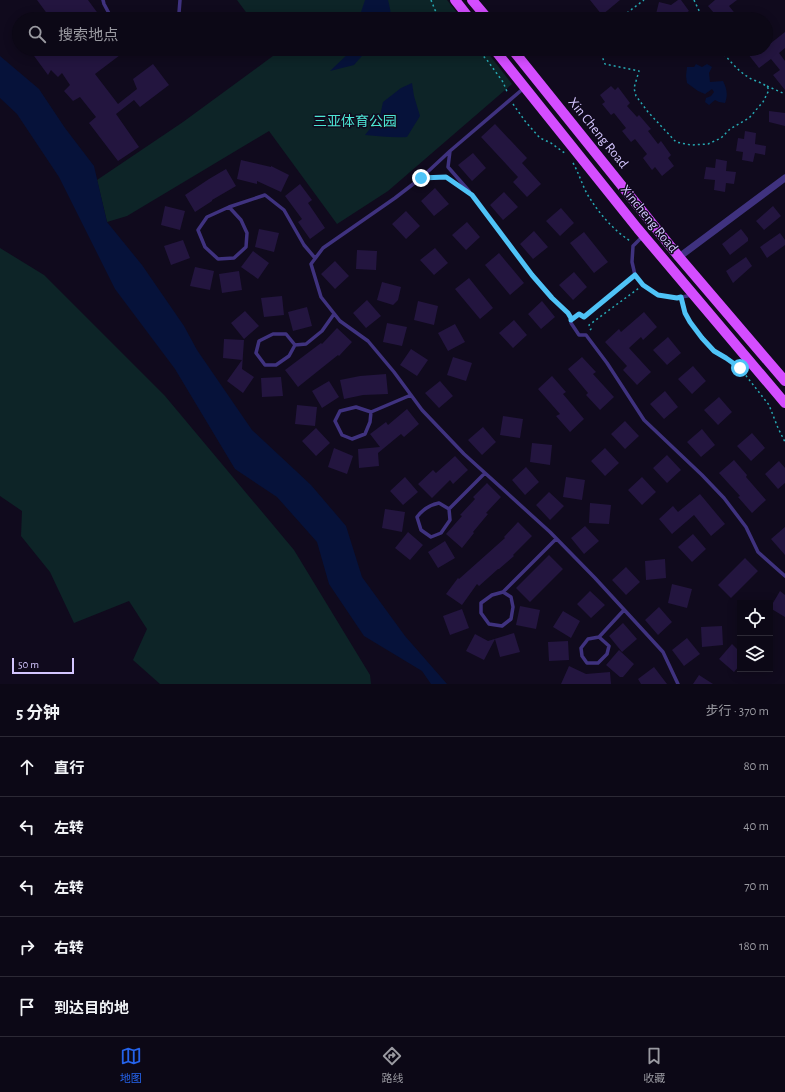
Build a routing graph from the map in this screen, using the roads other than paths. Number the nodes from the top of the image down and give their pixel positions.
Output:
1 (103, 0) edge
2 (180, 0) edge
3 (455, 0) edge
4 (472, 0) edge
5 (108, 12) edge
6 (179, 12) edge
7 (464, 12) edge
8 (482, 12) edge
9 (500, 56) edge
10 (518, 56) edge
11 (525, 87) junction
12 (450, 151) junction
13 (421, 178) junction
14 (785, 178) edge
15 (472, 195) junction
16 (229, 207) junction
17 (644, 235) junction
18 (679, 257) junction
19 (315, 258) junction
20 (693, 295) junction
21 (334, 314) junction
22 (294, 345) junction
23 (785, 381) edge
24 (411, 395) junction
25 (785, 403) edge
26 (371, 412) junction
27 (485, 473) junction
28 (449, 509) junction
29 (556, 539) junction
30 (785, 576) edge
31 (503, 592) junction
32 (624, 610) junction
33 (599, 637) junction
34 (678, 684) edge

1 - 5 lane
2 - 6 lane
3 - 7 main road
4 - 8 main road
9 - 11 main road, Xincheng Road
10 - 18 main road, Xin Cheng Road
11 - 12 lane
11 - 17 main road, Xincheng Road
12 - 13 lane
12 - 15 lane
13 - 15 lane
13 - 19 lane
14 - 18 street
15 - 30 lane
16 - 16 lane
16 - 19 lane
17 - 20 main road, Xincheng Road
17 - 20 lane
18 - 23 main road, Xin Cheng Road
19 - 21 lane
20 - 25 main road, Xincheng Road
21 - 22 lane
21 - 24 lane
22 - 22 lane
24 - 26 lane
24 - 27 lane
26 - 26 lane
27 - 28 lane
27 - 29 lane
28 - 28 lane
29 - 31 lane
29 - 32 lane
31 - 31 lane
32 - 33 lane
32 - 34 lane
33 - 33 lane

